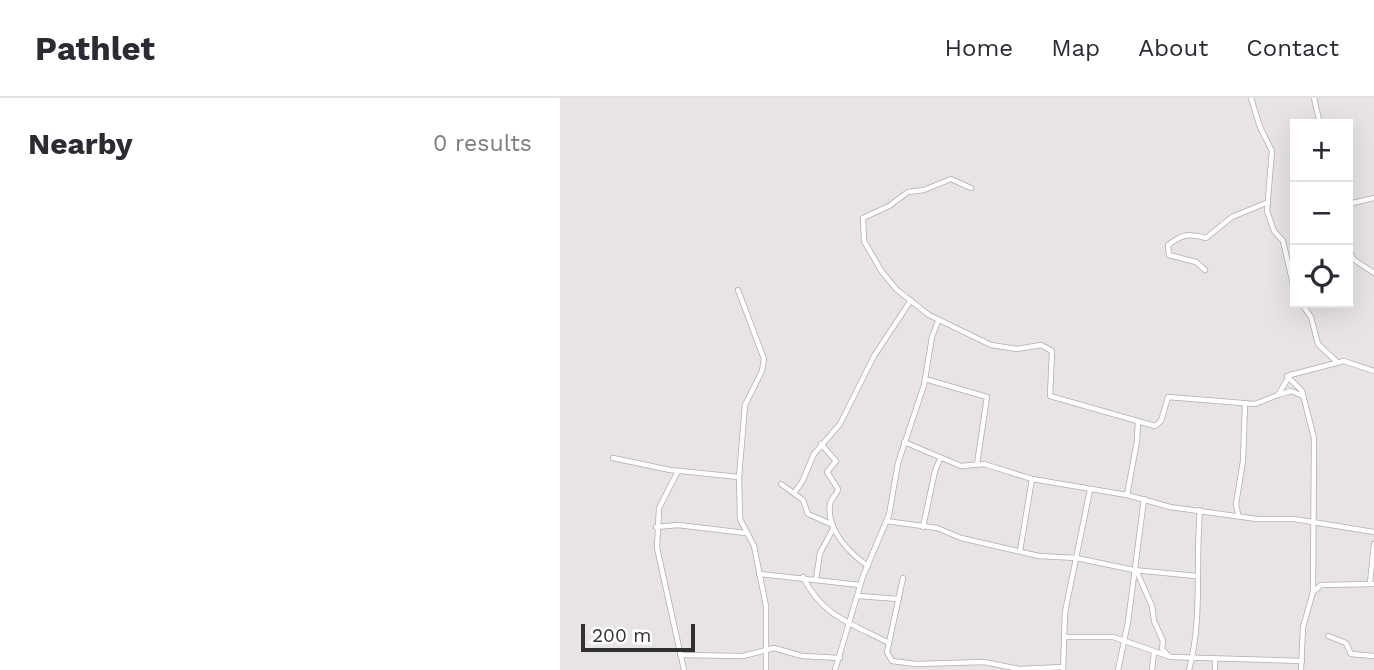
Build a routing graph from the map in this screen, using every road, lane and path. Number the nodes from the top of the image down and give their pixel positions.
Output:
1 (1251, 98) edge
2 (1314, 98) edge
3 (1319, 119) edge
4 (971, 188) dead end
5 (1374, 198) edge
6 (1266, 203) junction
7 (1353, 203) edge
8 (1353, 255) edge
9 (1290, 266) edge
10 (1205, 270) dead end
11 (1374, 273) edge
12 (738, 290) dead end
13 (911, 300) junction
14 (1305, 308) edge
15 (938, 321) junction
16 (1337, 362) junction
17 (1374, 370) edge
18 (1287, 376) junction
19 (925, 379) junction
20 (1278, 395) junction
21 (1303, 396) junction
22 (1245, 404) junction
23 (1138, 421) junction
24 (905, 442) junction
25 (821, 444) junction
26 (613, 458) dead end
27 (940, 458) junction
28 (977, 464) junction
29 (678, 471) junction
30 (739, 477) junction
31 (1032, 480) junction
32 (781, 484) dead end
33 (1090, 490) junction
34 (794, 493) junction
35 (1127, 495) junction
36 (1144, 499) junction
37 (1200, 510) junction
38 (1238, 515) junction
39 (887, 521) junction
40 (1312, 523) junction
41 (656, 527) junction
42 (834, 527) junction
43 (923, 527) junction
44 (1374, 532) edge
45 (746, 533) junction
46 (1374, 544) edge
47 (1020, 551) junction
48 (1076, 558) junction
49 (868, 566) junction
50 (1135, 570) junction
51 (759, 574) junction
52 (1196, 576) junction
53 (803, 577) junction
54 (903, 578) dead end
55 (816, 579) junction
56 (1372, 584) edge
57 (860, 585) junction
58 (1313, 592) junction
59 (858, 596) junction
60 (899, 599) junction
61 (851, 622) junction
62 (1328, 636) dead end
63 (1064, 637) junction
64 (1125, 639) junction
65 (889, 643) junction
66 (766, 649) junction
67 (1154, 652) junction
68 (680, 654) junction
69 (1374, 656) edge
70 (1171, 657) junction
71 (840, 658) junction
72 (1192, 658) junction
73 (1215, 659) junction
74 (1302, 662) junction
75 (916, 667) edge
76 (999, 667) edge
77 (1063, 668) edge
78 (1032, 669) edge
79 (684, 670) edge
80 (766, 670) edge
81 (835, 670) edge
82 (1118, 670) edge
83 (1152, 670) edge
84 (1189, 670) edge
85 (1215, 670) edge
86 (1301, 670) edge

1 - 6 street
2 - 3 street
4 - 13 street
5 - 7 street
6 - 9 street
6 - 10 street
8 - 11 street
12 - 30 street
13 - 15 street
13 - 25 street
14 - 16 street
15 - 19 street
15 - 23 street
16 - 17 street
16 - 18 street
18 - 20 street
18 - 21 street
19 - 24 street
19 - 28 street
20 - 21 street
20 - 22 street
21 - 40 street
22 - 23 street
22 - 38 street
23 - 35 street
24 - 27 street
24 - 39 street
25 - 34 street
25 - 42 street
26 - 29 street
27 - 28 street
27 - 43 street
28 - 31 street
29 - 30 street
29 - 41 street
30 - 45 street
31 - 33 street
31 - 47 street
32 - 34 street
33 - 35 street
33 - 48 street
34 - 42 street
35 - 36 street
36 - 37 street
36 - 50 street
37 - 38 street
37 - 52 street
38 - 40 street
39 - 43 street
39 - 49 street
40 - 44 street
40 - 58 street
41 - 45 street
41 - 68 street
42 - 49 street
42 - 55 street
43 - 47 street
45 - 51 street
46 - 56 street
47 - 48 street
48 - 50 street
48 - 63 street
49 - 57 street
50 - 52 street
50 - 64 street
50 - 70 street
51 - 53 street
51 - 66 street
52 - 72 street
53 - 55 street
53 - 61 street
54 - 60 street
55 - 57 street
56 - 58 street
57 - 59 street
58 - 74 street
59 - 60 street
59 - 61 street
60 - 65 street
61 - 65 street
61 - 71 street
62 - 69 street
63 - 64 street
63 - 77 street
64 - 67 street
64 - 82 street
65 - 75 street
66 - 68 street
66 - 71 street
66 - 80 street
67 - 70 street
67 - 83 street
68 - 79 street
70 - 72 street
71 - 81 street
72 - 73 street
72 - 84 street
73 - 74 street
73 - 85 street
74 - 86 street
75 - 76 street
76 - 78 street
77 - 78 street

